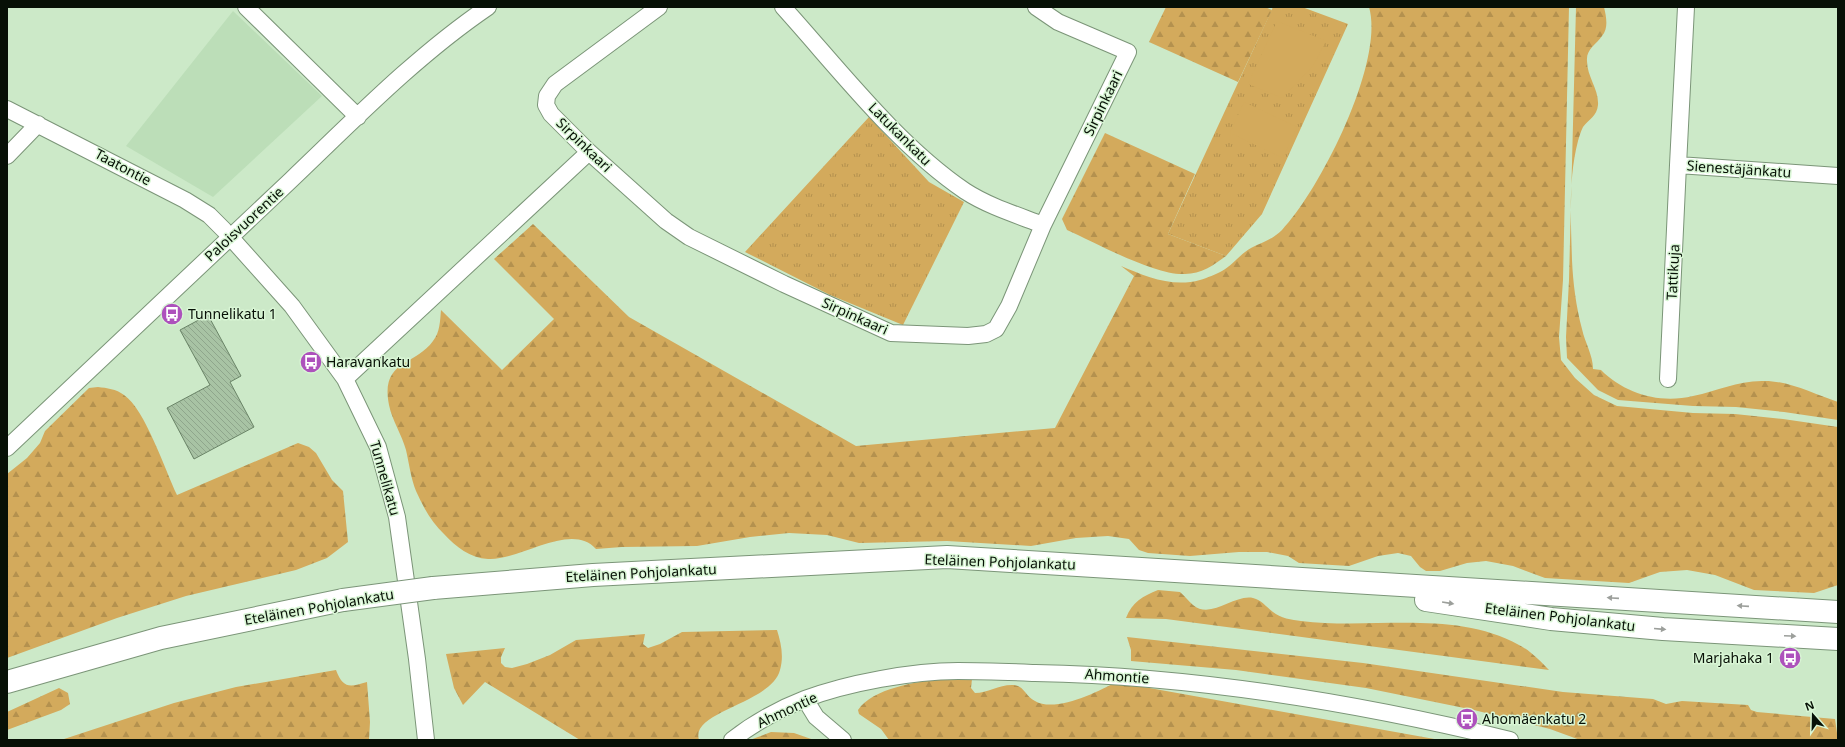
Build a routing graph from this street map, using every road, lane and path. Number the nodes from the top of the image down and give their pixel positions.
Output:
1 (246, 7) edge
2 (488, 7) edge
3 (659, 7) edge
4 (783, 7) edge
5 (1036, 7) edge
6 (1686, 7) edge
7 (7, 109) edge
8 (358, 117) junction
9 (38, 124) junction
10 (589, 152) junction
11 (7, 156) edge
12 (1678, 166) junction
13 (1838, 176) edge
14 (1043, 225) junction
15 (231, 237) junction
16 (346, 379) junction
17 (1668, 379) dead end
18 (7, 448) edge
19 (1285, 578) junction
20 (1838, 612) edge
21 (1838, 639) edge
22 (7, 682) edge
23 (805, 699) junction
24 (426, 740) edge
25 (732, 740) edge
26 (843, 740) edge
27 (1510, 740) edge

1 - 8 street
2 - 8 street, Paloisvuorentie
3 - 10 street, Sirpinkaari
4 - 14 street, Latukankatu
5 - 14 street, Sirpinkaari
6 - 12 street, Sienestäjänkatu
7 - 9 street, Taatontie
8 - 15 street, Paloisvuorentie
9 - 11 street
9 - 15 street, Taatontie
10 - 14 street, Sirpinkaari
10 - 16 street
12 - 13 street, Sienestäjänkatu
12 - 17 street, Tattikuja
15 - 16 street, Tunnelikatu
15 - 18 street, Paloisvuorentie
16 - 24 street, Tunnelikatu
20 -> 19 main road, Eteläinen Pohjolankatu
19 -> 21 main road, Eteläinen Pohjolankatu
19 - 22 main road, Eteläinen Pohjolankatu, bridge
23 - 25 street, Ahmontie
23 - 26 street
23 - 27 street, Ahmontie

